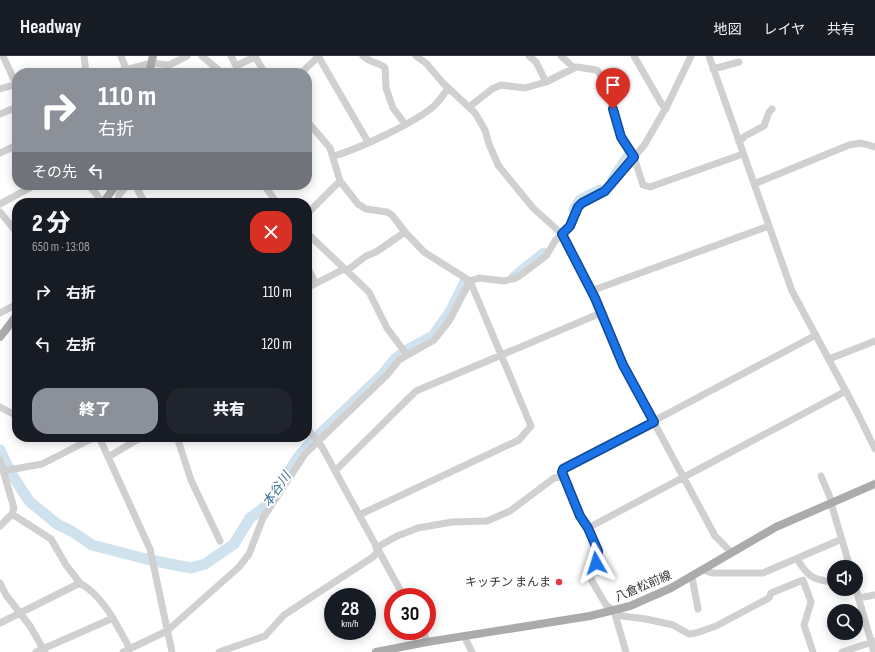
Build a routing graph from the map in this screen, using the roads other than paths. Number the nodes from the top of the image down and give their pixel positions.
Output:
1 (3, 56) edge
2 (84, 56) edge
3 (121, 56) edge
4 (187, 56) edge
5 (202, 56) edge
6 (231, 56) edge
7 (318, 56) edge
8 (363, 56) edge
9 (416, 56) edge
10 (529, 56) edge
11 (561, 56) edge
12 (634, 56) edge
13 (691, 56) edge
14 (709, 56) edge
15 (152, 60) edge
16 (739, 62) dead end
17 (168, 65) junction
18 (85, 68) edge
19 (126, 68) edge
20 (129, 68) edge
21 (168, 68) edge
22 (216, 68) edge
23 (262, 68) edge
24 (306, 68) edge
25 (574, 68) junction
26 (713, 70) junction
27 (12, 74) edge
28 (546, 82) junction
29 (12, 85) edge
30 (448, 88) junction
31 (0, 89) edge
32 (469, 107) junction
33 (12, 109) edge
34 (666, 109) junction
35 (772, 109) dead end
36 (0, 114) edge
37 (405, 124) junction
38 (312, 127) edge
39 (368, 142) junction
40 (739, 142) junction
41 (12, 147) edge
42 (875, 147) edge
43 (0, 153) edge
44 (743, 154) junction
45 (334, 156) junction
46 (634, 157) junction
47 (340, 181) junction
48 (754, 184) junction
49 (26, 190) edge
50 (93, 190) edge
51 (99, 198) edge
52 (0, 204) edge
53 (312, 209) edge
54 (0, 212) edge
55 (769, 226) junction
56 (12, 227) edge
57 (405, 232) junction
58 (562, 234) junction
59 (312, 237) edge
60 (346, 269) junction
61 (312, 276) edge
62 (470, 281) junction
63 (315, 283) junction
64 (312, 285) edge
65 (591, 291) junction
66 (12, 307) edge
67 (0, 313) edge
68 (601, 313) junction
69 (12, 321) edge
70 (816, 335) junction
71 (0, 337) edge
72 (875, 341) edge
73 (407, 355) junction
74 (502, 355) junction
75 (829, 359) junction
76 (846, 391) junction
77 (0, 407) edge
78 (12, 413) edge
79 (654, 422) junction
80 (312, 433) edge
81 (318, 440) junction
82 (84, 442) edge
83 (101, 442) edge
84 (134, 442) edge
85 (179, 442) edge
86 (875, 449) edge
87 (108, 457) junction
88 (0, 460) edge
89 (336, 470) junction
90 (3, 471) junction
91 (564, 476) junction
92 (821, 476) dead end
93 (683, 477) junction
94 (875, 484) edge
95 (832, 503) junction
96 (12, 514) junction
97 (359, 515) junction
98 (0, 526) edge
99 (588, 528) junction
100 (842, 539) junction
101 (220, 542) dead end
102 (377, 549) junction
103 (731, 552) junction
104 (797, 559) junction
105 (848, 560) edge
106 (703, 570) junction
107 (804, 572) junction
108 (692, 576) junction
109 (803, 580) junction
110 (827, 581) edge
111 (0, 583) edge
112 (80, 583) junction
113 (399, 588) edge
114 (875, 595) edge
115 (859, 598) joint
116 (698, 609) dead end
117 (614, 611) junction
118 (20, 613) junction
119 (113, 618) junction
120 (0, 623) edge
121 (167, 631) junction
122 (464, 636) junction
123 (427, 642) joint
124 (873, 642) edge
125 (44, 650) edge
126 (127, 650) edge
127 (36, 652) edge
128 (172, 652) edge
129 (219, 652) edge
130 (376, 652) edge
131 (472, 652) edge
132 (625, 652) edge
133 (813, 652) edge
134 (842, 652) edge
135 (874, 652) edge

1 - 27 street
2 - 18 street
3 - 19 street
4 - 17 street
5 - 22 street
6 - 23 street
7 - 24 street
7 - 39 street
8 - 37 street
9 - 30 street
10 - 28 street
11 - 25 street
12 - 34 street
13 - 34 street
14 - 26 street
15 - 17 street
15 - 20 street
16 - 26 street
17 - 21 street
25 - 28 street
25 - 46 street
26 - 40 street
28 - 32 street
29 - 31 street
30 - 32 street
30 - 37 street
32 - 58 street
33 - 36 street
34 - 46 street
35 - 40 street
37 - 39 street
38 - 45 street
39 - 45 street
40 - 44 street
41 - 43 street
42 - 48 street
44 - 46 street
44 - 48 street
45 - 47 street
46 - 58 street
47 - 53 street
47 - 57 street
48 - 55 street
49 - 52 street
50 - 51 street
54 - 56 street
55 - 65 street
55 - 70 street
57 - 60 street
57 - 62 street
58 - 62 street
58 - 65 street
59 - 60 street
60 - 63 street
60 - 73 street
61 - 63 street
62 - 73 street
62 - 74 street
63 - 64 street
65 - 68 street
66 - 67 street
68 - 74 street
68 - 79 street
69 - 71 main road
70 - 75 street
70 - 79 street
72 - 75 street
73 - 81 street
74 - 89 street
74 - 97 street
75 - 76 street
76 - 86 street
76 - 93 street
77 - 78 street
79 - 91 street
79 - 93 street
80 - 81 street
81 - 89 street
81 - 121 street
82 - 90 street
83 - 87 street
84 - 87 street
85 - 101 street
87 - 121 street
88 - 90 street
89 - 97 street
90 - 96 street
91 - 99 street
91 - 102 street
92 - 95 street
93 - 99 street
93 - 103 street
94 - 95 main road, 八倉松前線
95 - 100 street
95 - 103 main road, 八倉松前線
96 - 98 street
96 - 112 street
97 - 102 street
99 - 117 street
100 - 104 street
100 - 105 street
102 - 113 street
102 - 129 street
103 - 106 main road, 八倉松前線
104 - 106 street
104 - 107 street
106 - 108 main road, 八倉松前線
107 - 109 street
107 - 110 street
108 - 116 street
108 - 117 main road, 八倉松前線
109 - 117 street
109 - 133 street
111 - 118 street
112 - 118 street
112 - 119 street
114 - 115 street
115 - 124 street
117 - 122 main road, 八倉松前線
117 - 132 street
118 - 120 street
118 - 125 street
119 - 125 street
119 - 126 street
121 - 126 street
121 - 128 street
122 - 123 main road, 八倉松前線
122 - 131 street
123 - 130 main road, 八倉松前線
124 - 134 street
124 - 135 street
125 - 127 street

